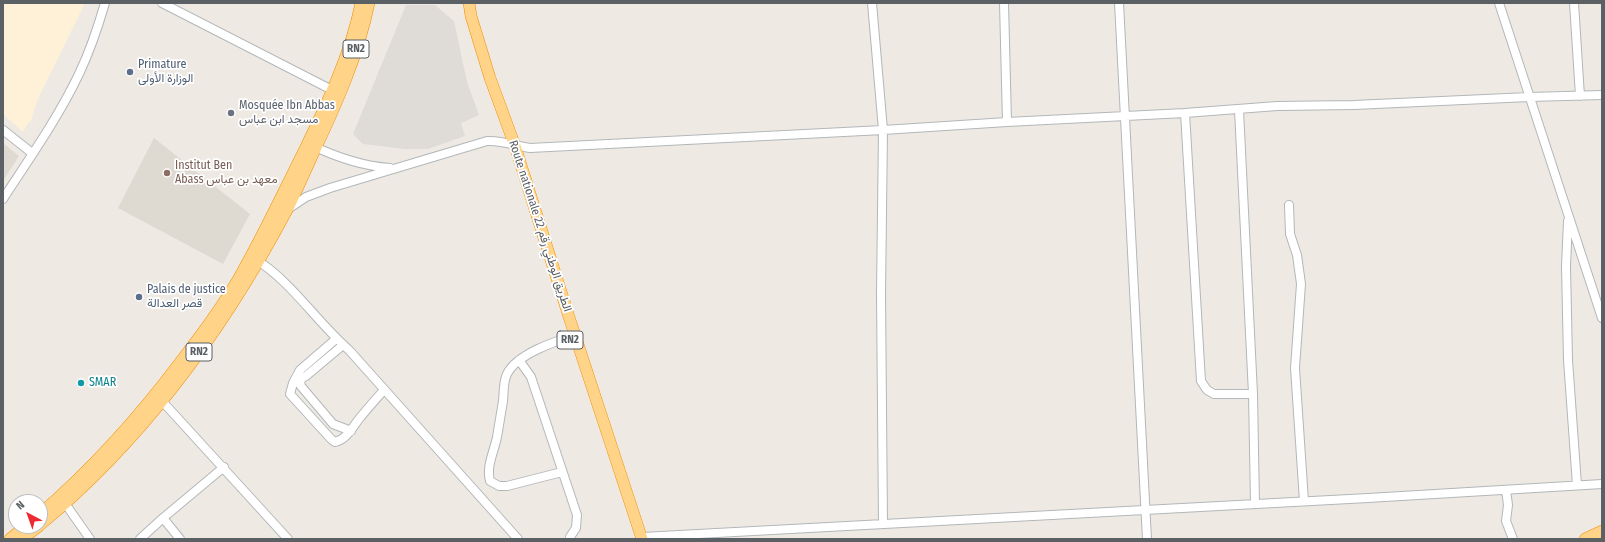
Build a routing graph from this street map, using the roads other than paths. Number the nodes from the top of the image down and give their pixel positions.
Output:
1 (105, 3) edge
2 (162, 3) edge
3 (361, 3) edge
4 (369, 3) edge
5 (463, 3) edge
6 (469, 3) edge
7 (872, 3) edge
8 (1004, 3) edge
9 (1119, 3) edge
10 (1499, 3) edge
11 (1574, 3) edge
12 (336, 92) junction
13 (1602, 95) edge
14 (1529, 96) junction
15 (1580, 96) junction
16 (1239, 110) junction
17 (1185, 113) junction
18 (1124, 117) junction
19 (1007, 122) junction
20 (3, 130) edge
21 (883, 130) junction
22 (510, 144) junction
23 (312, 145) junction
24 (32, 153) junction
25 (394, 168) junction
26 (3, 199) edge
27 (1289, 205) dead end
28 (281, 210) junction
29 (1569, 217) junction
30 (254, 258) junction
31 (1602, 318) edge
32 (572, 337) junction
33 (336, 339) junction
34 (343, 345) junction
35 (519, 360) junction
36 (297, 381) junction
37 (384, 390) junction
38 (1254, 394) junction
39 (162, 401) junction
40 (351, 431) junction
41 (224, 467) junction
42 (562, 472) junction
43 (1602, 484) edge
44 (1577, 485) junction
45 (1506, 490) junction
46 (63, 500) junction
47 (1304, 501) junction
48 (1255, 504) junction
49 (48, 509) edge
50 (1147, 509) junction
51 (48, 516) edge
52 (163, 518) junction
53 (883, 524) junction
54 (1602, 531) edge
55 (570, 537) dead end
56 (640, 538) edge
57 (90, 539) edge
58 (140, 539) edge
59 (180, 539) edge
60 (288, 539) edge
61 (518, 539) edge
62 (1147, 539) edge
63 (1513, 539) edge
64 (1586, 539) edge

1 - 24 street
2 - 12 street
3 - 12 highway, RN2
4 - 12 highway, RN2
5 - 22 highway, Route nationale 22 الطريق الوطني رقم / RN2
6 - 22 highway, Route nationale 22 الطريق الوطني رقم / RN2
7 - 21 street
8 - 19 street
9 - 18 street
10 - 14 street
11 - 15 street
12 - 23 highway, RN2
13 - 15 street
14 - 15 street
14 - 16 street
14 - 29 street
16 - 17 street
16 - 38 street
17 - 18 street
17 - 38 street
18 - 19 street
18 - 50 street
19 - 21 street
20 - 24 street
21 - 22 street
21 - 53 street
22 - 25 street
22 - 32 highway, Route nationale 22 الطريق الوطني رقم / RN2
23 - 25 street
23 - 28 highway, RN2
24 - 26 street
25 - 28 street
27 - 47 street
28 - 30 highway, RN2
29 - 31 street
29 - 44 street
30 - 33 street
30 - 39 highway, RN2
30 - 46 highway, RN2
32 - 35 street
32 - 56 highway, Route nationale 22 الطريق الوطني رقم / RN2
33 - 34 street
33 - 36 street
34 - 36 street
34 - 37 street
35 - 42 street
35 - 42 street
36 - 40 street
36 - 40 street
37 - 40 street
37 - 61 street
38 - 48 street
39 - 41 street
39 - 46 highway, RN2
41 - 52 street
41 - 60 street
42 - 55 street
43 - 44 street
44 - 45 street
45 - 47 street
45 - 63 street
46 - 49 highway, RN2
46 - 51 highway, RN2
46 - 57 street
47 - 48 street
48 - 50 street
50 - 53 street
50 - 62 street
52 - 58 street
52 - 59 street
53 - 56 street
54 - 64 highway

